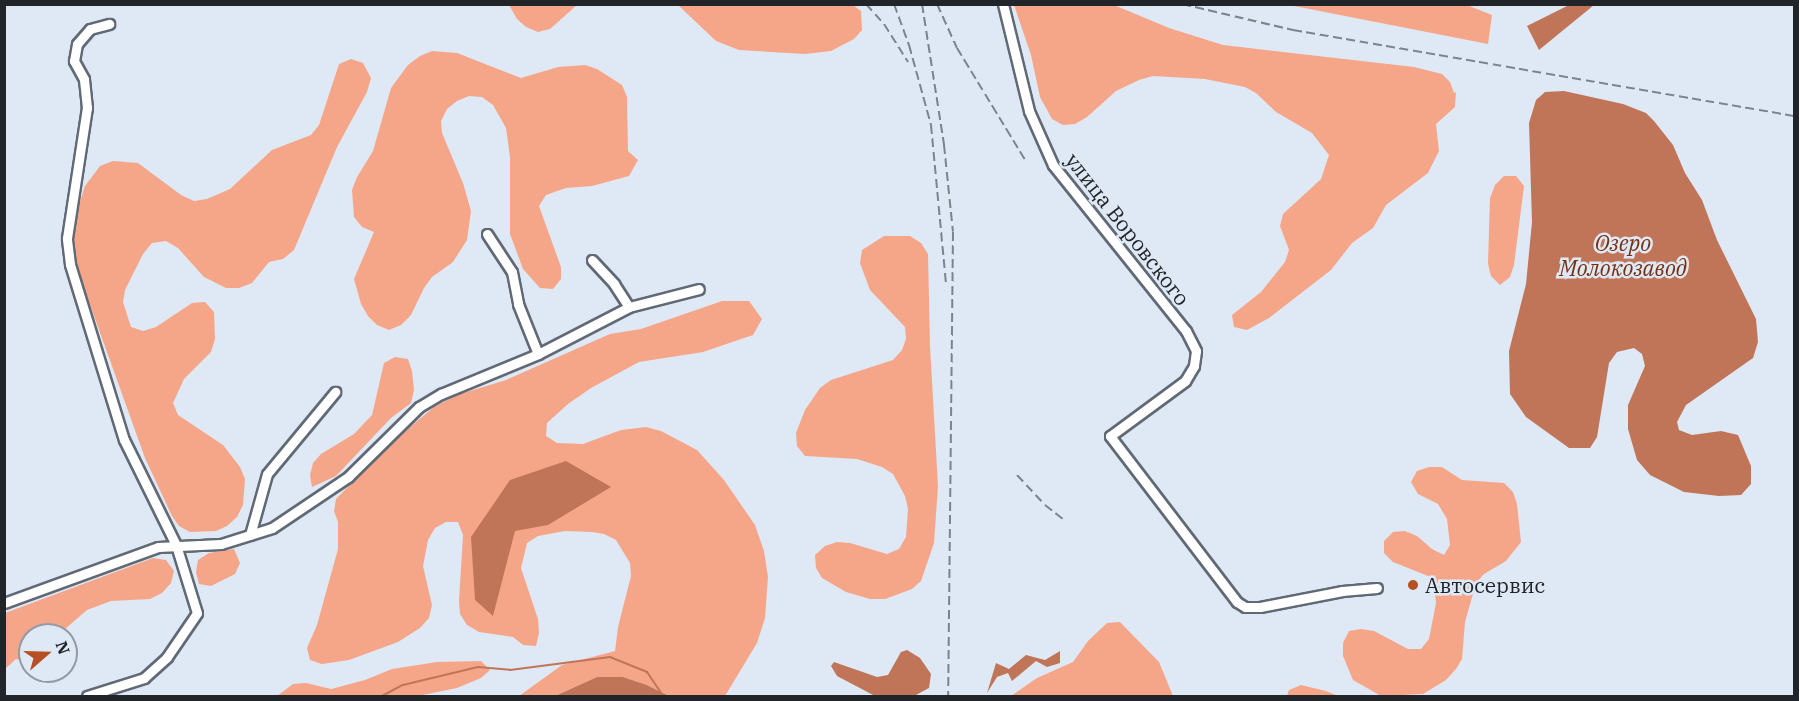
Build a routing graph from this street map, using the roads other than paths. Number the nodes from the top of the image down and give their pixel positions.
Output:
1 (1003, 4) edge
2 (109, 24) dead end
3 (487, 234) dead end
4 (592, 260) dead end
5 (699, 289) dead end
6 (629, 307) junction
7 (538, 354) junction
8 (335, 392) dead end
9 (250, 536) junction
10 (176, 545) junction
11 (1377, 588) dead end
12 (4, 603) edge
13 (87, 696) edge

1 - 11 street, улица Воровского
2 - 10 street
3 - 7 street
4 - 6 street
5 - 6 street
6 - 7 street
7 - 9 street
8 - 9 street
9 - 10 street
10 - 12 street
10 - 13 street

